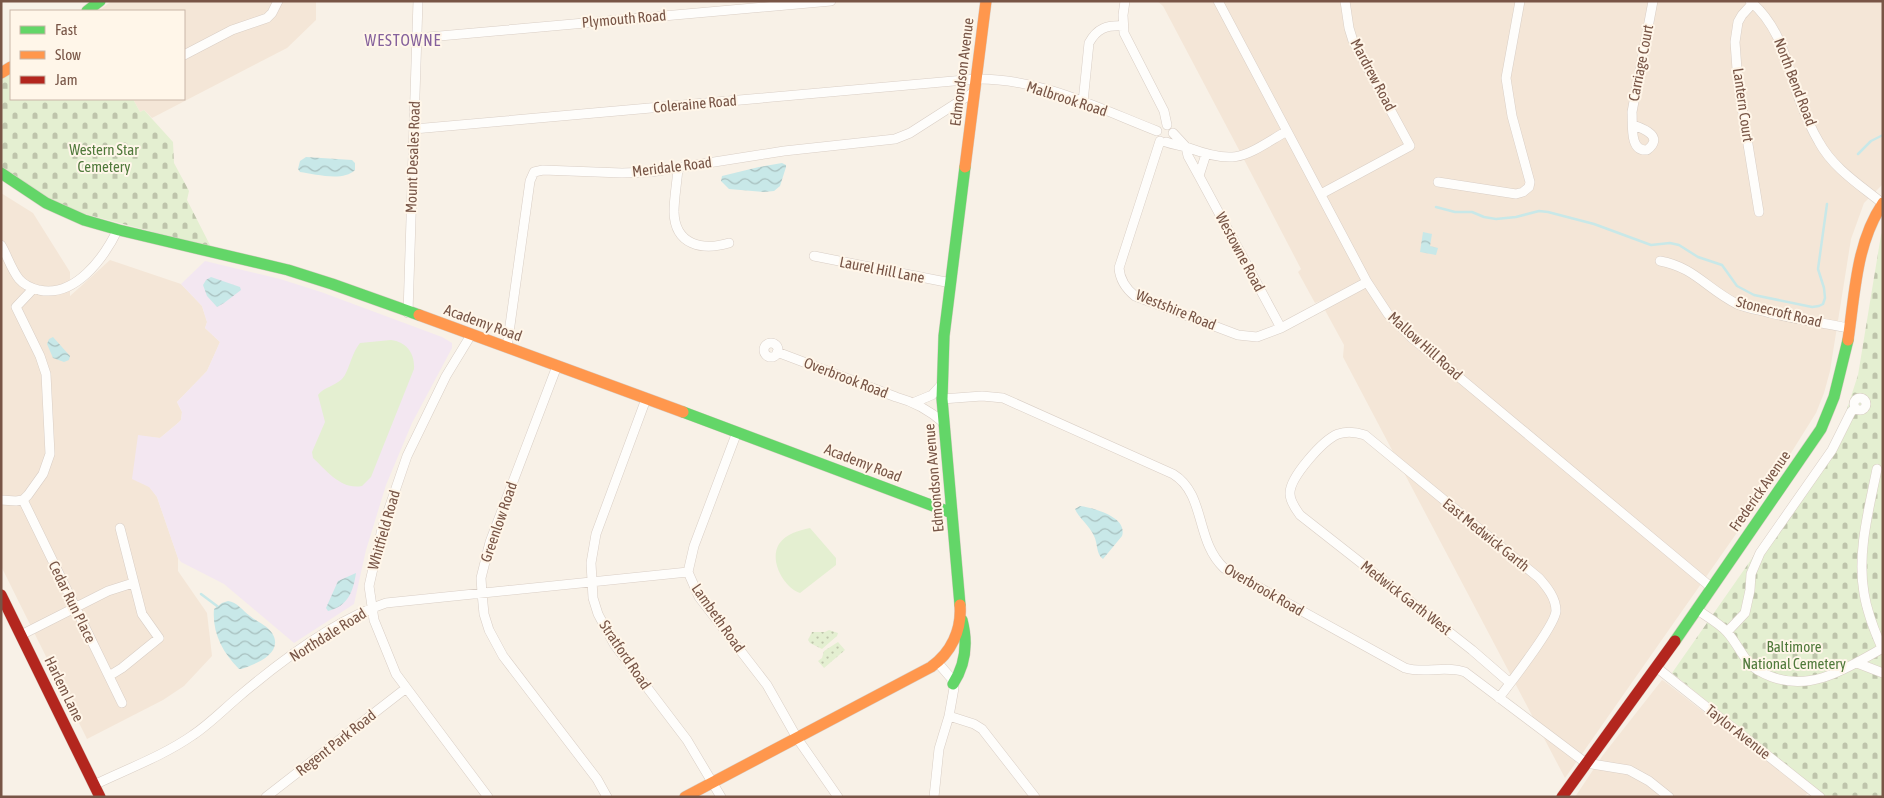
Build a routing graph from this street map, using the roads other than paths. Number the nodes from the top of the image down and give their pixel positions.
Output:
1 (100, 1) edge
2 (278, 1) edge
3 (418, 1) edge
4 (831, 1) edge
5 (986, 1) edge
6 (1125, 1) edge
7 (1218, 1) edge
8 (1345, 1) edge
9 (1520, 1) edge
10 (1653, 1) edge
11 (1752, 2) edge
12 (88, 10) edge
13 (1123, 26) junction
14 (418, 38) junction
15 (185, 54) edge
16 (976, 79) junction
17 (974, 92) junction
18 (1083, 102) junction
19 (1633, 125) dead end
20 (414, 129) junction
21 (1170, 129) junction
22 (1156, 131) junction
23 (1287, 131) junction
24 (1163, 141) junction
25 (1186, 147) junction
26 (1206, 154) junction
27 (678, 168) junction
28 (1, 173) edge
29 (1199, 176) junction
30 (1438, 182) dead end
31 (1321, 194) junction
32 (1882, 203) edge
33 (1759, 212) dead end
34 (118, 229) junction
35 (729, 243) dead end
36 (1, 244) edge
37 (814, 256) dead end
38 (1660, 261) dead end
39 (1367, 282) junction
40 (951, 283) junction
41 (33, 288) junction
42 (408, 313) junction
43 (1281, 328) junction
44 (1849, 328) junction
45 (471, 335) junction
46 (507, 348) junction
47 (777, 352) dead end
48 (556, 366) junction
49 (942, 384) junction
50 (646, 399) junction
51 (942, 399) junction
52 (915, 402) junction
53 (1855, 408) dead end
54 (944, 423) junction
55 (737, 432) junction
56 (1877, 470) dead end
57 (1, 500) edge
58 (22, 500) junction
59 (952, 513) junction
60 (1300, 515) joint
61 (120, 528) dead end
62 (688, 572) junction
63 (592, 582) junction
64 (133, 583) junction
65 (1712, 588) junction
66 (482, 593) junction
67 (1, 594) edge
68 (76, 608) junction
69 (371, 608) junction
70 (1696, 609) junction
71 (960, 610) junction
72 (1727, 632) junction
73 (21, 635) junction
74 (1882, 648) edge
75 (938, 663) junction
76 (1857, 663) junction
77 (1656, 667) junction
78 (1883, 674) edge
79 (108, 676) junction
80 (1510, 683) junction
81 (953, 684) junction
82 (405, 688) junction
83 (1499, 698) junction
84 (122, 703) dead end
85 (949, 716) junction
86 (797, 738) junction
87 (1586, 763) junction
88 (712, 783) junction
89 (94, 785) junction
90 (100, 797) edge
91 (266, 797) edge
92 (488, 797) edge
93 (606, 797) edge
94 (685, 797) edge
95 (721, 797) edge
96 (838, 797) edge
97 (934, 797) edge
98 (1035, 797) edge
99 (1562, 797) edge
100 (1669, 797) edge
101 (1820, 797) edge

1 - 12 main road
2 - 15 street
3 - 14 street, Mount Desales Road
4 - 14 street, Plymouth Road
5 - 16 main road, Edmondson Avenue
6 - 13 street
7 - 23 street, Mallow Hill Road
8 - 31 street, Mardrew Road
9 - 30 street
10 - 19 street, Carriage Court
11 - 32 street, North Bend Road
11 - 33 street, Lantern Court
13 - 18 street
13 - 21 street
14 - 20 street, Mount Desales Road
16 - 17 main road, Edmondson Avenue
16 - 18 street, Malbrook Road
16 - 20 street, Coleraine Road
17 - 27 street, Meridale Road
17 - 40 main road, Edmondson Avenue
18 - 22 street, Malbrook Road
20 - 42 street, Mount Desales Road
21 - 22 street
21 - 24 street
21 - 25 street
22 - 24 street
23 - 26 street
23 - 31 street, Mallow Hill Road
24 - 25 street
24 - 43 street, Westshire Road
25 - 26 street
25 - 29 street, Westowne Road
26 - 29 street
27 - 35 street
27 - 46 street, Meridale Road
28 - 34 main road, Academy Road
29 - 43 street, Westowne Road
31 - 39 street, Mallow Hill Road
32 - 44 main road, Frederick Avenue
34 - 41 street
34 - 42 main road, Academy Road
36 - 41 street
37 - 40 street, Laurel Hill Lane
38 - 44 street, Stonecroft Road
39 - 43 street, Westshire Road
39 - 65 street, Mallow Hill Road
40 - 49 main road, Edmondson Avenue
41 - 58 street
42 - 45 main road, Academy Road
44 - 65 main road, Frederick Avenue
45 - 46 main road, Academy Road
45 - 69 street, Whitfield Road
46 - 48 main road, Academy Road
47 - 52 street, Overbrook Road
48 - 50 main road, Academy Road
48 - 66 street, Greenlow Road
49 - 51 main road, Edmondson Avenue
49 - 52 street
50 - 55 main road, Academy Road
50 - 63 street, Stratford Road
51 - 54 main road, Edmondson Avenue
51 - 83 street, Overbrook Road
52 - 54 street, Overbrook Road
53 - 72 street
54 - 59 main road, Edmondson Avenue
55 - 59 main road, Academy Road
55 - 62 street, Lambeth Road
56 - 74 street
57 - 58 street
58 - 68 street, Cedar Run Place
59 - 71 main road, Edmondson Avenue
60 - 80 street, Medwick Garth West
60 - 80 street, East Medwick Garth
61 - 64 street
62 - 63 street, Northdale Road
62 - 86 street, Lambeth Road
63 - 66 street, Northdale Road
63 - 88 street, Stratford Road
64 - 68 street
64 - 79 street
65 - 70 main road, Frederick Avenue
66 - 69 street, Northdale Road
66 - 93 street, Greenlow Road
67 - 73 main road, Harlem Lane
68 - 73 street
68 - 79 street, Cedar Run Place
69 - 82 street, Whitfield Road
69 - 89 street, Northdale Road
70 - 72 street
70 - 77 main road, Frederick Avenue
71 - 75 main road, Edmondson Avenue
71 - 81 main road
72 - 76 street
73 - 89 main road, Harlem Lane
74 - 76 street
75 - 81 street
75 - 86 main road, Edmondson Avenue
76 - 78 street
77 - 87 main road, Frederick Avenue
77 - 101 street, Taylor Avenue
79 - 84 street, Cedar Run Place
80 - 83 street
81 - 85 street
82 - 91 street, Regent Park Road
82 - 92 street, Whitfield Road
83 - 87 street, Overbrook Road
85 - 97 street
85 - 98 street
86 - 88 main road, Edmondson Avenue
86 - 96 street, Lambeth Road
87 - 99 main road, Frederick Avenue
87 - 100 street
88 - 94 main road, Edmondson Avenue
88 - 95 street, Stratford Road
89 - 90 main road, Harlem Lane

